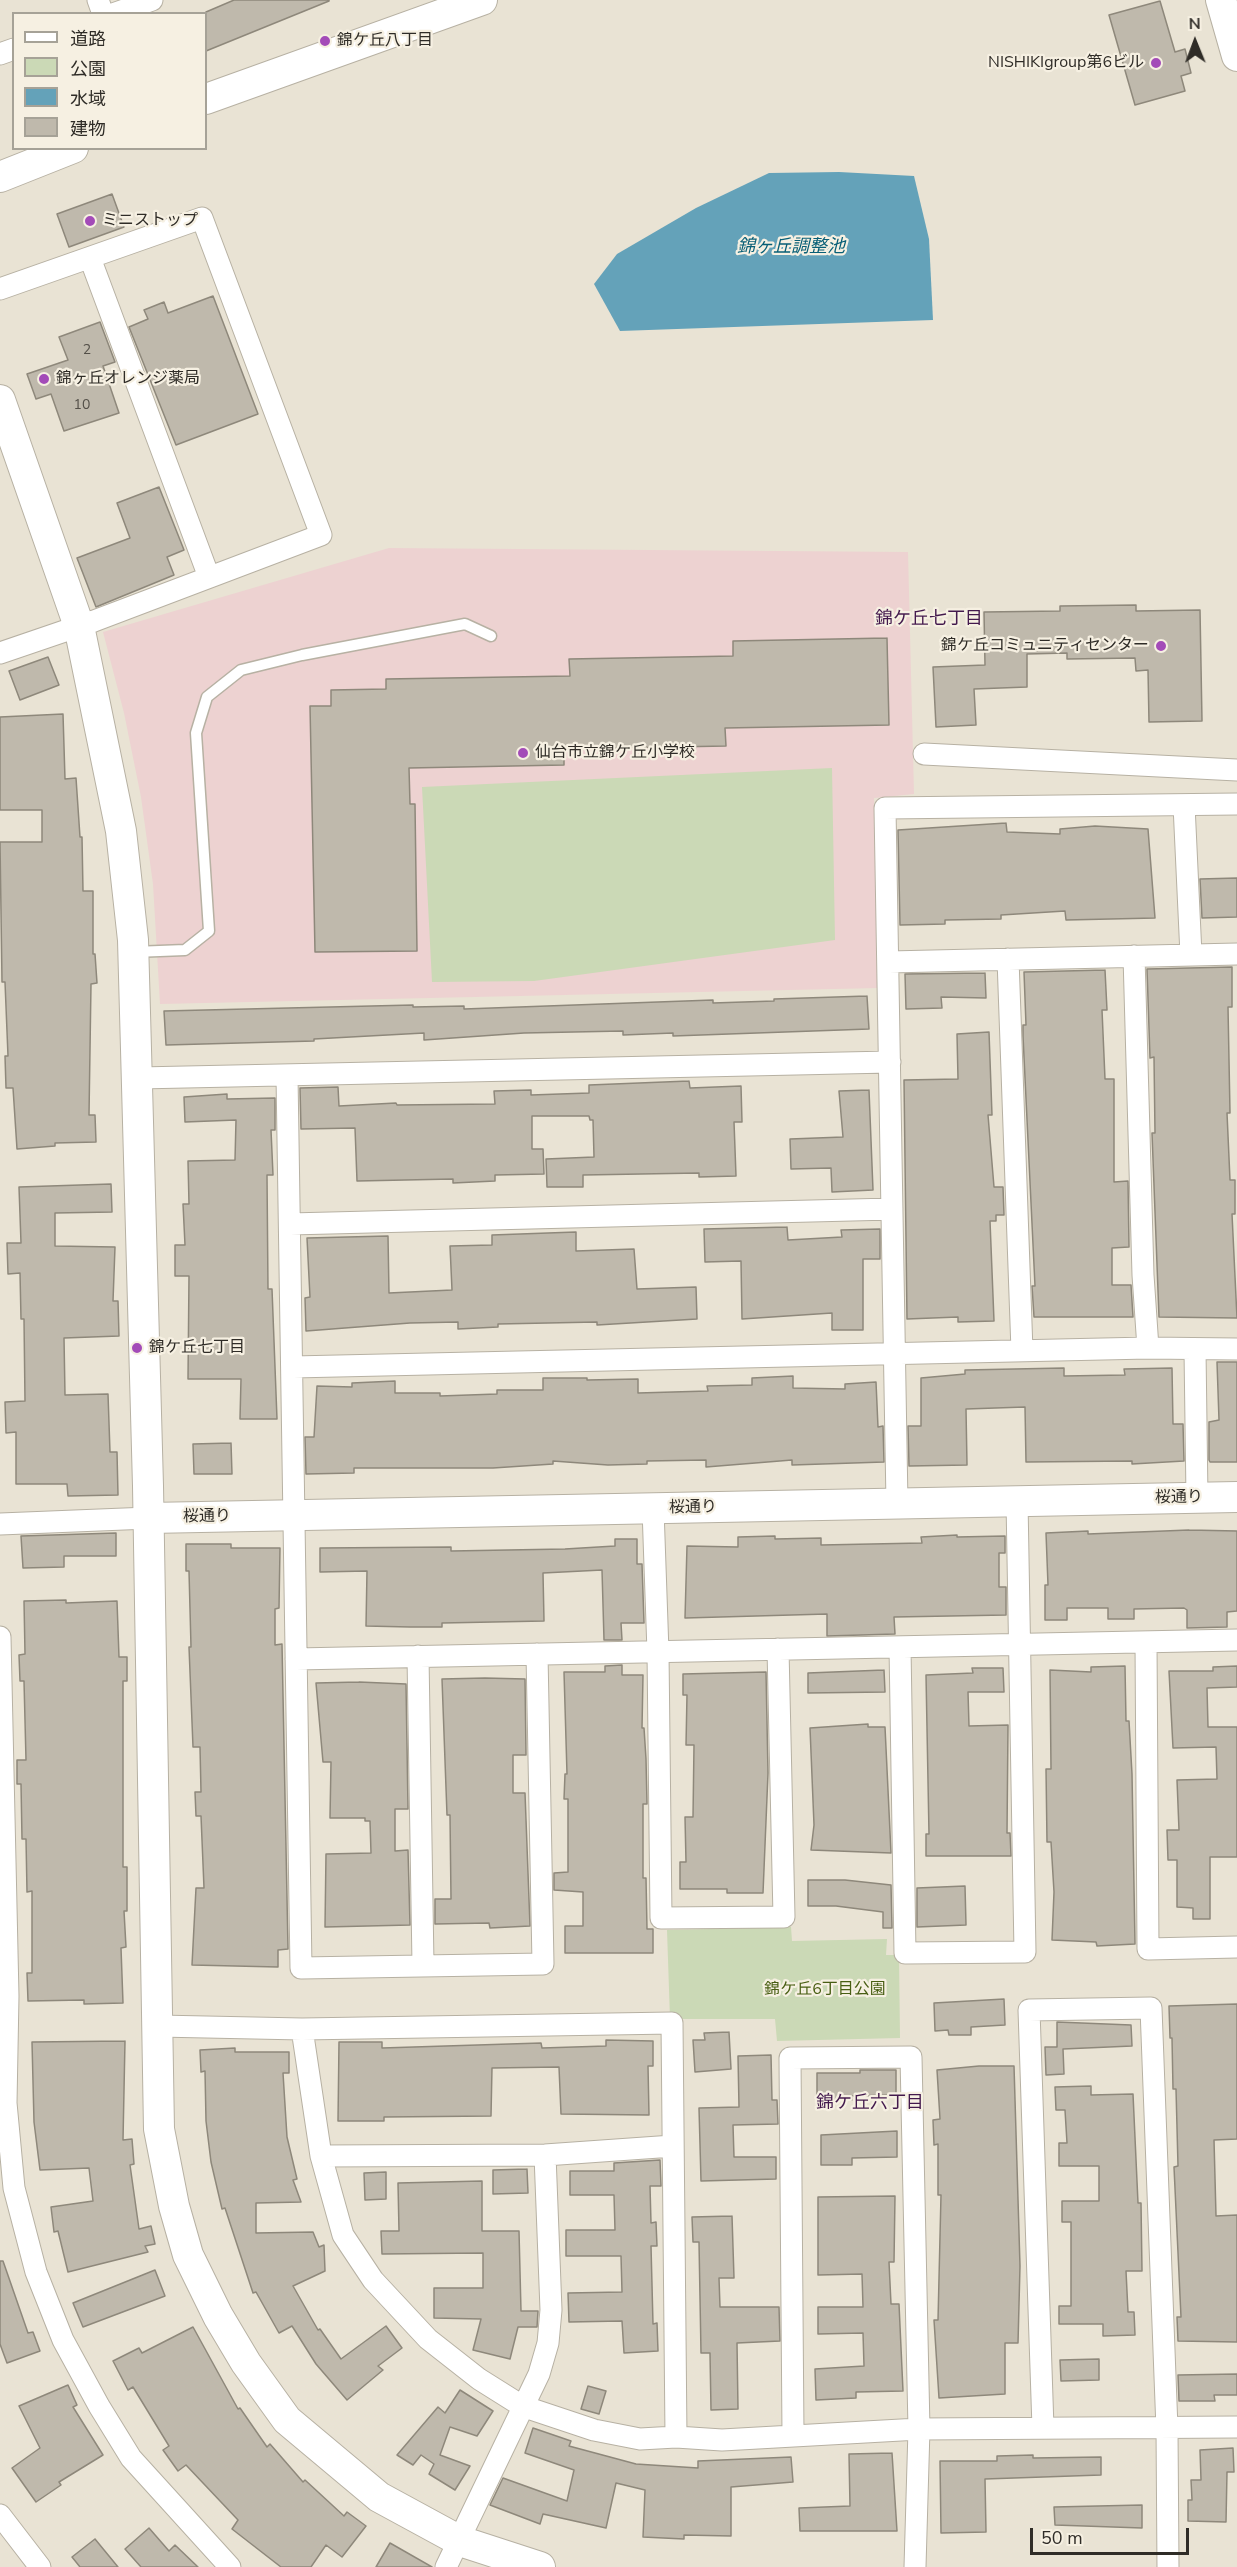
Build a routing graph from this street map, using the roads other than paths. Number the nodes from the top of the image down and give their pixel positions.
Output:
1 (152, 0) edge
2 (482, 0) edge
3 (1221, 0) edge
4 (119, 12) edge
5 (1237, 56) edge
6 (207, 99) edge
7 (67, 150) edge
8 (0, 177) edge
9 (90, 258) junction
10 (0, 289) edge
11 (0, 400) edge
12 (209, 577) junction
13 (79, 626) junction
14 (491, 636) dead end
15 (0, 653) edge
16 (924, 754) dead end
17 (1237, 770) edge
18 (1237, 804) edge
19 (1184, 805) junction
20 (134, 952) junction
21 (1237, 954) edge
22 (1191, 955) junction
23 (1134, 956) junction
24 (1008, 959) junction
25 (889, 962) junction
26 (890, 1062) junction
27 (287, 1076) junction
28 (139, 1078) junction
29 (892, 1209) junction
30 (290, 1224) junction
31 (1148, 1348) junction
32 (1237, 1349) edge
33 (1194, 1350) junction
34 (1022, 1351) junction
35 (894, 1354) junction
36 (293, 1367) junction
37 (1237, 1497) edge
38 (1197, 1498) junction
39 (1017, 1501) junction
40 (897, 1503) junction
41 (653, 1509) junction
42 (293, 1515) junction
43 (149, 1518) junction
44 (0, 1524) edge
45 (0, 1637) edge
46 (1237, 1640) edge
47 (1146, 1642) junction
48 (1021, 1645) junction
49 (900, 1647) junction
50 (778, 1650) junction
51 (658, 1652) junction
52 (537, 1654) junction
53 (418, 1656) junction
54 (296, 1659) junction
55 (1237, 1947) edge
56 (423, 1965) junction
57 (158, 2026) junction
58 (302, 2029) junction
59 (673, 2146) junction
60 (545, 2155) junction
61 (321, 2156) junction
62 (522, 2406) junction
63 (1237, 2427) edge
64 (1043, 2428) junction
65 (919, 2429) junction
66 (1167, 2429) junction
67 (793, 2435) junction
68 (676, 2437) junction
69 (0, 2515) edge
70 (460, 2541) junction
71 (40, 2567) edge
72 (230, 2567) edge
73 (446, 2567) edge
74 (540, 2567) edge
75 (915, 2567) edge
76 (1168, 2567) edge

1 - 4 street
2 - 6 street
3 - 5 street
7 - 8 street
9 - 10 street
9 - 12 street
9 - 12 street
11 - 13 street
12 - 13 street
13 - 15 street
13 - 20 street
14 - 20 lane
16 - 17 street
18 - 19 street
19 - 22 street
19 - 25 street
20 - 28 street
21 - 22 street
22 - 23 street
23 - 24 street
23 - 31 street
24 - 25 street
24 - 34 street
25 - 26 street
26 - 27 street
26 - 29 street
27 - 28 street
27 - 30 street
28 - 43 street
29 - 30 street
29 - 35 street
30 - 36 street
31 - 33 street
31 - 34 street
32 - 33 street
33 - 38 street
34 - 35 street
35 - 36 street
35 - 40 street
36 - 42 street
37 - 38 street, 桜通り
38 - 39 street, 桜通り
39 - 40 street, 桜通り
39 - 48 street
40 - 41 street, 桜通り
41 - 42 street, 桜通り
41 - 51 street
42 - 43 street, 桜通り
42 - 54 street
43 - 44 street
43 - 57 street
45 - 72 street
46 - 47 street
47 - 48 street
47 - 55 street
48 - 49 street
48 - 49 street
49 - 50 street
50 - 51 street
50 - 51 street
51 - 52 street
52 - 53 street
52 - 56 street
53 - 54 street
53 - 56 street
54 - 56 street
57 - 58 street
57 - 70 street
58 - 59 street
58 - 61 street
59 - 60 street
59 - 68 street
60 - 61 street
60 - 62 street
61 - 62 street
62 - 68 street
62 - 70 street
63 - 66 street
64 - 65 street
64 - 66 street
64 - 66 street
65 - 67 street
65 - 67 street
65 - 75 street
66 - 76 street
67 - 68 street
69 - 71 street
70 - 73 street
70 - 74 street

